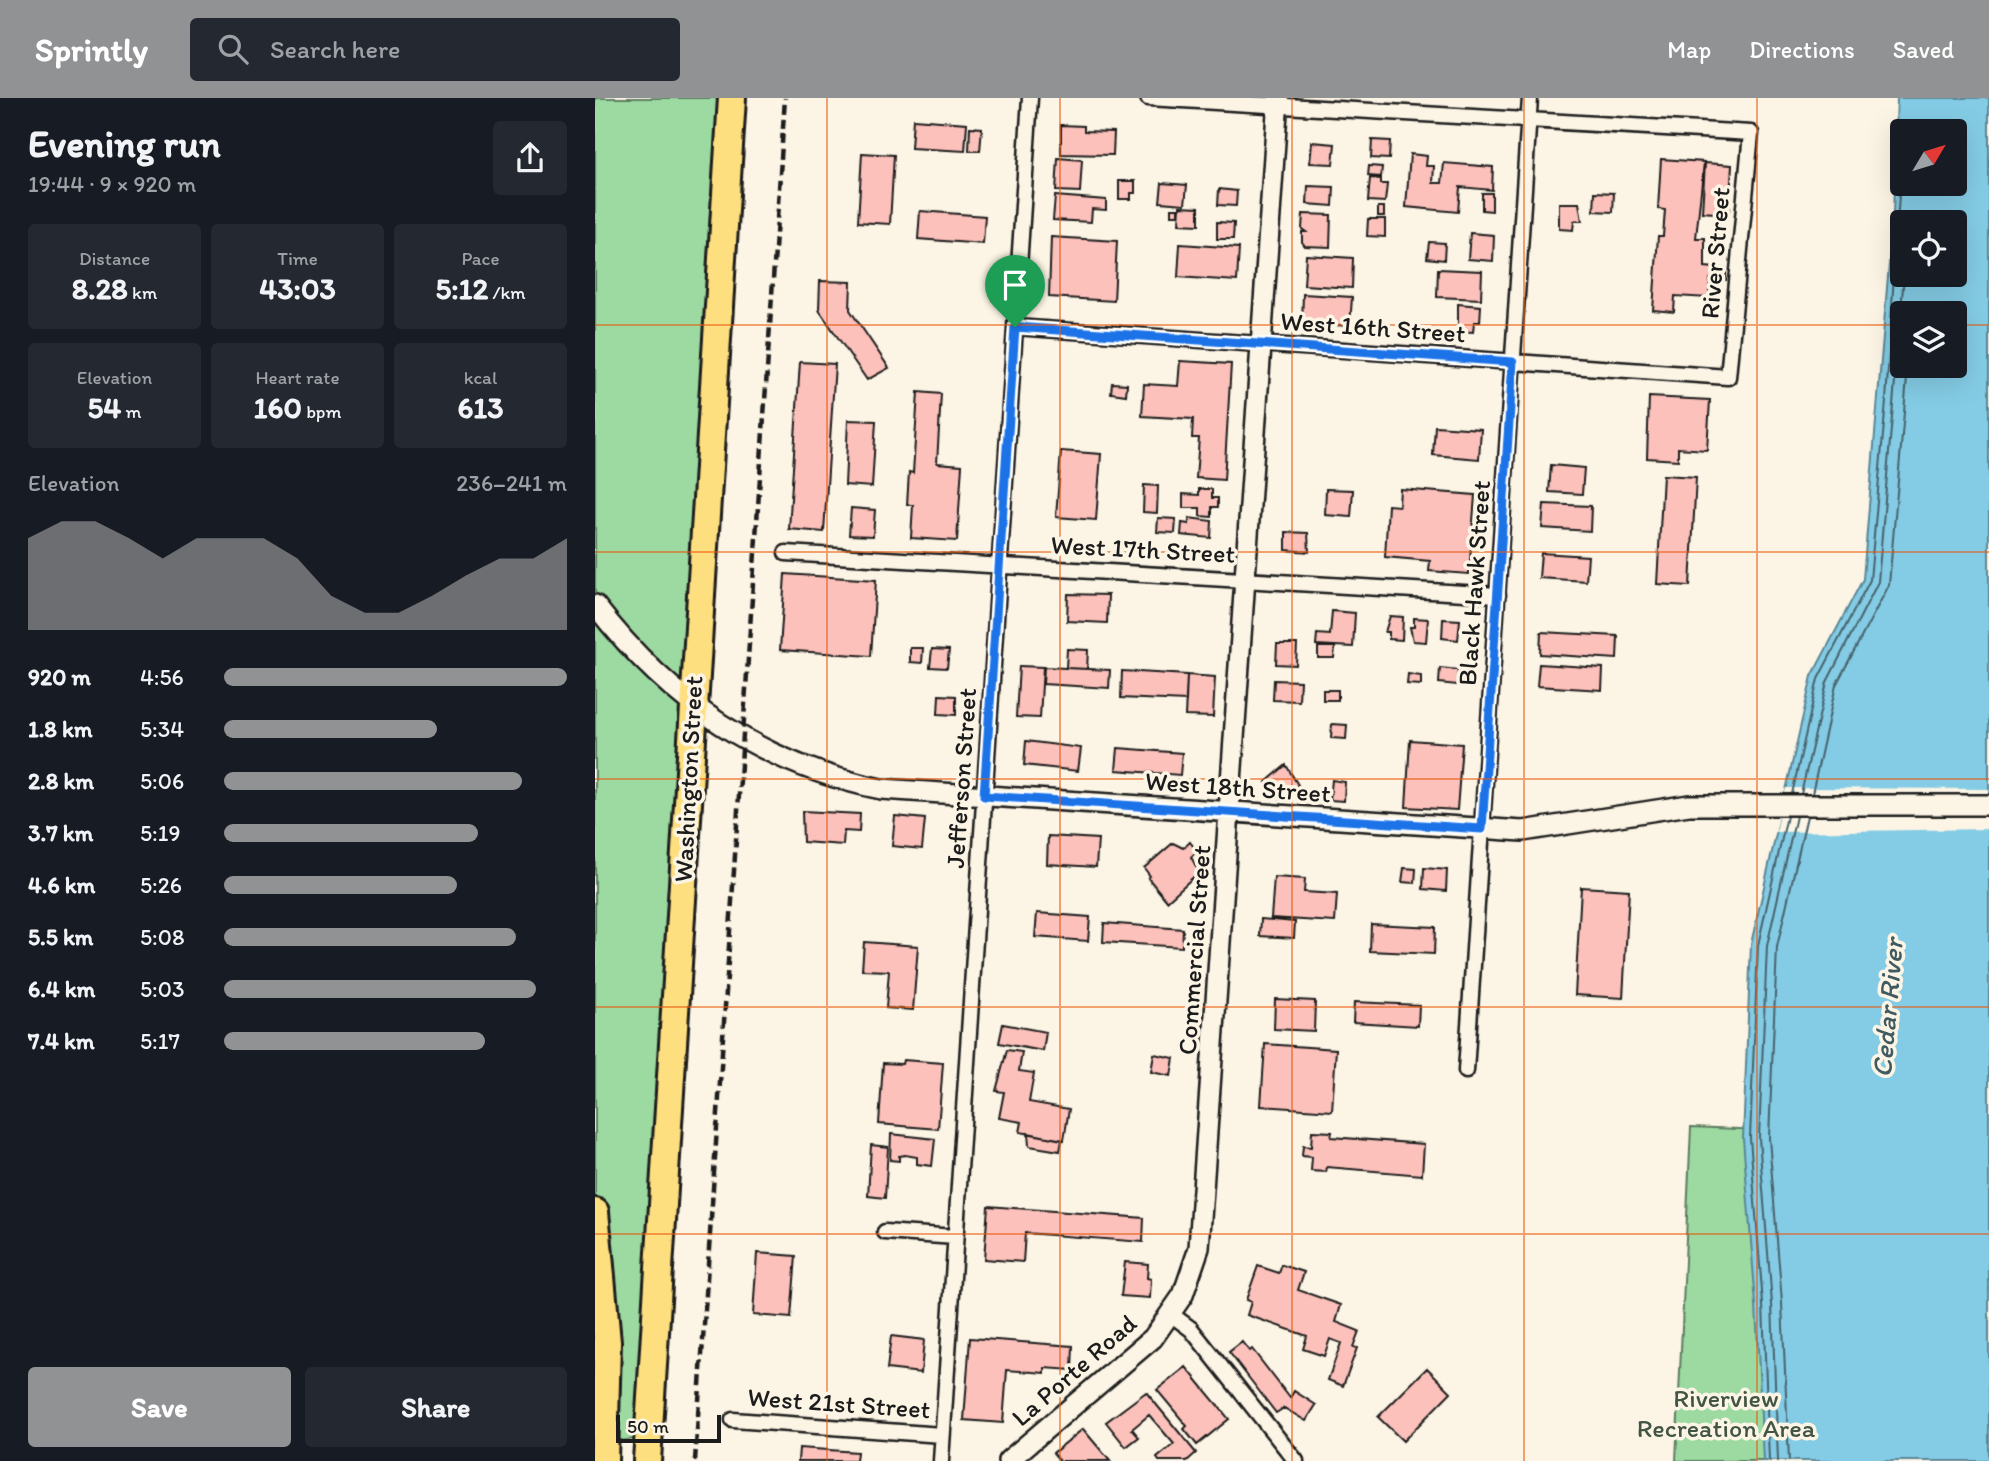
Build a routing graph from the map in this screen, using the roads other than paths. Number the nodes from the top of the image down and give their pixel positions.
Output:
1 (732, 98) edge
2 (1030, 98) edge
3 (1148, 98) edge
4 (1530, 98) edge
5 (1277, 102) edge
6 (1528, 123) junction
7 (1015, 327) junction
8 (1261, 344) junction
9 (1513, 362) junction
10 (1728, 377) joint
11 (786, 552) dead end
12 (999, 565) junction
13 (1246, 580) junction
14 (1498, 594) junction
15 (595, 605) edge
16 (692, 705) junction
17 (984, 796) junction
18 (1989, 805) edge
19 (1230, 813) junction
20 (1482, 829) junction
21 (1466, 1071) dead end
22 (595, 1212) edge
23 (885, 1232) dead end
24 (955, 1237) junction
25 (1172, 1315) junction
26 (733, 1420) dead end
27 (942, 1435) junction
28 (604, 1461) edge
29 (647, 1461) edge
30 (941, 1461) edge
31 (1008, 1461) edge
32 (1296, 1461) edge

1 - 16 highway, Washington Street
2 - 7 street, Jefferson Street
3 - 5 street
4 - 6 street, Black Hawk Street
5 - 6 street
5 - 8 main road, Commercial Street
6 - 9 street, Black Hawk Street
6 - 10 street, River Street
7 - 8 street, West 16th Street
7 - 12 street, Jefferson Street
8 - 9 street, West 16th Street
8 - 13 main road, Commercial Street
9 - 10 street, West 16th Street
9 - 14 street, Black Hawk Street
11 - 12 street, West 17th Street
12 - 13 street, West 17th Street
12 - 17 street, Jefferson Street
13 - 14 street, West 17th Street
13 - 19 main road, Commercial Street
14 - 20 street, Black Hawk Street
15 - 16 main road, West 18th Street
16 - 17 main road, West 18th Street
16 - 29 highway, Washington Street
17 - 19 main road, West 18th Street
17 - 24 street, Jefferson Street
18 - 20 main road, West 18th Street
19 - 20 main road, West 18th Street
19 - 25 main road, Commercial Street
20 - 21 street, Black Hawk Street
22 - 28 highway
23 - 24 street
24 - 27 street, Jefferson Street
25 - 31 main road, La Porte Road
25 - 32 street
26 - 27 street, West 21st Street
27 - 30 street, Jefferson Street

